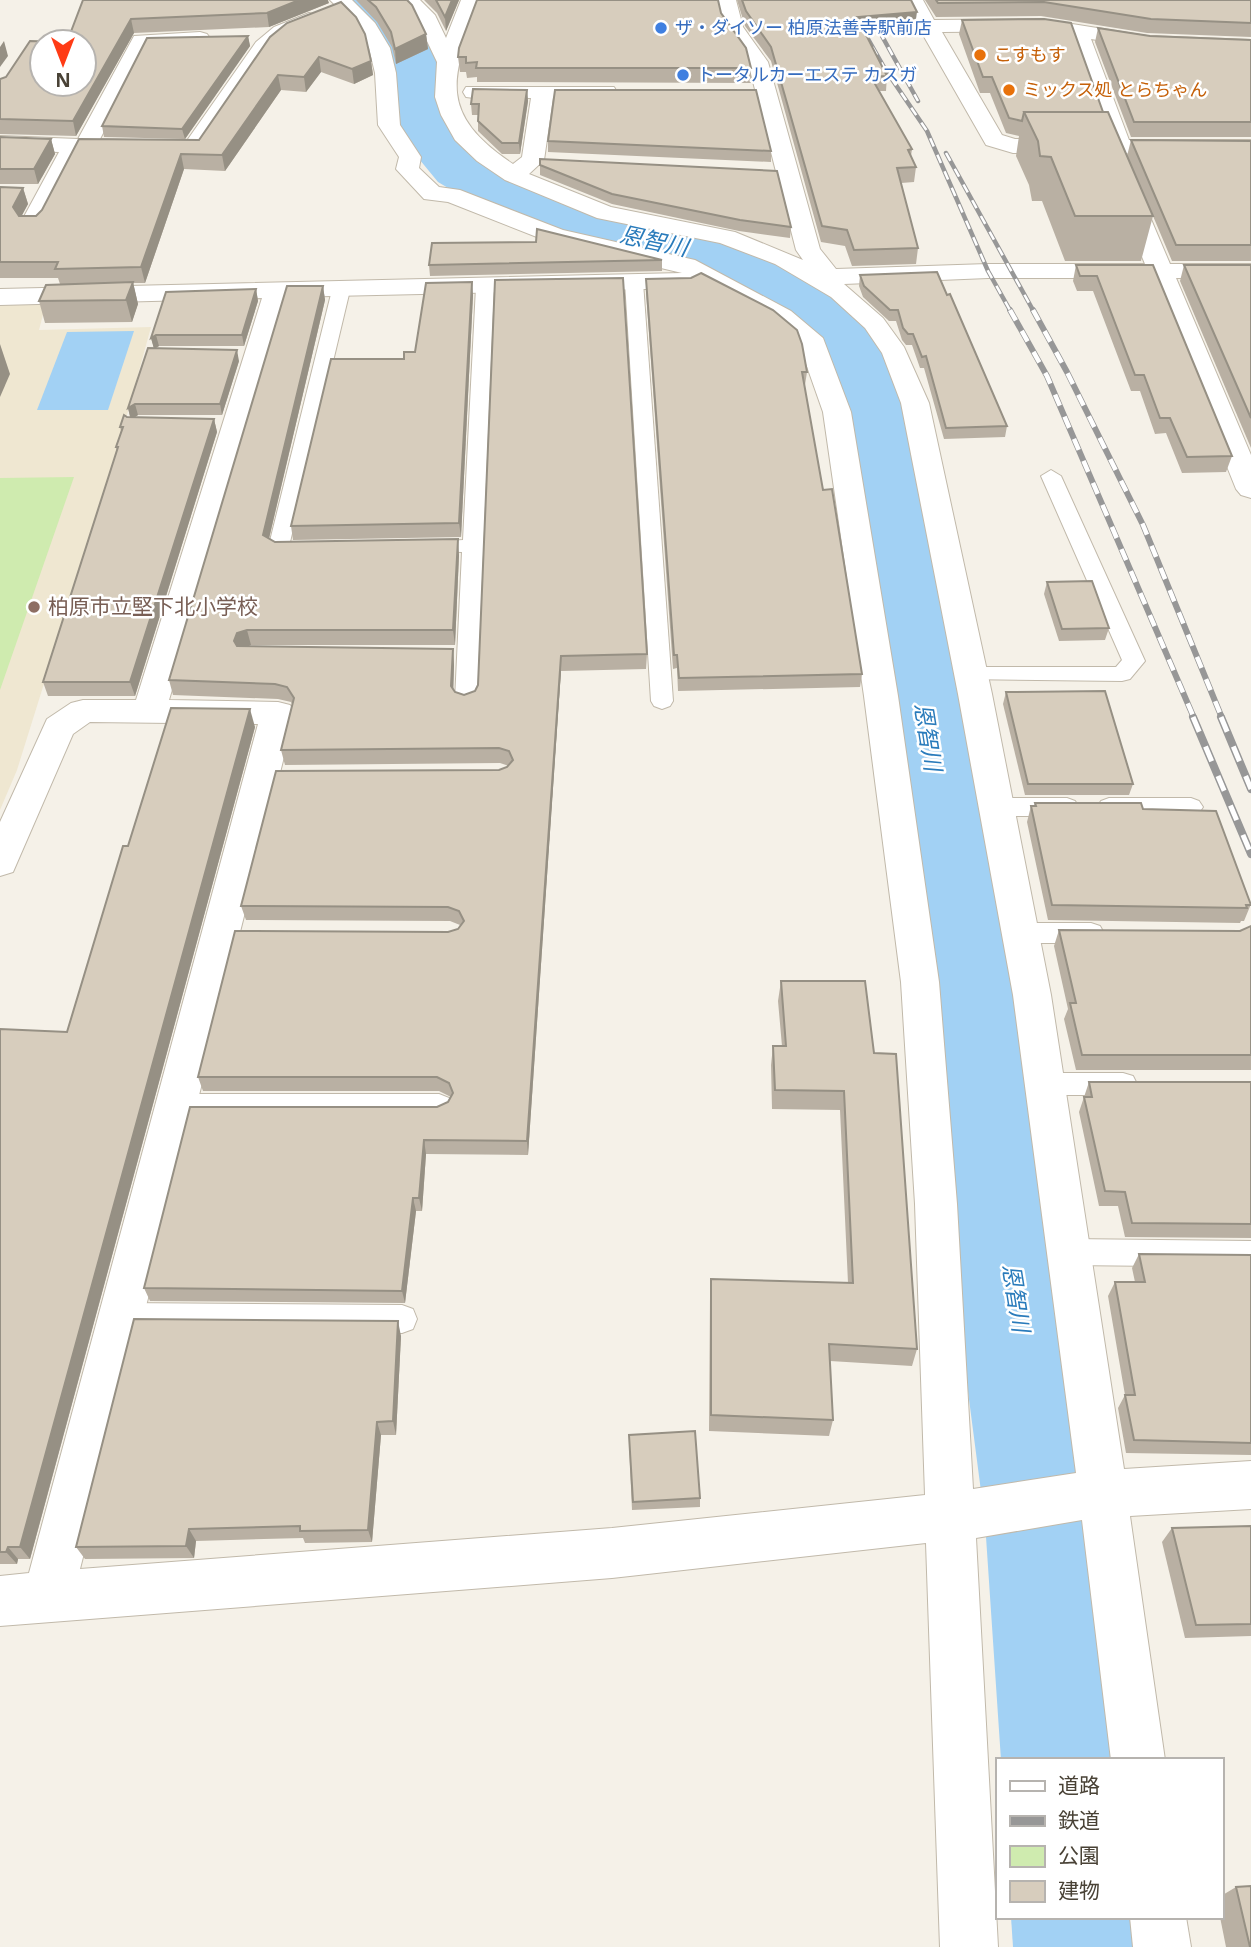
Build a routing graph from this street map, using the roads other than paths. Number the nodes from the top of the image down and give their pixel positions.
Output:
1 (408, 0) edge
2 (471, 0) edge
3 (726, 0) edge
4 (913, 0) edge
5 (1005, 0) edge
6 (343, 3) edge
7 (1009, 23) junction
8 (928, 26) junction
9 (1078, 31) junction
10 (275, 36) junction
11 (248, 37) edge
12 (221, 38) edge
13 (1251, 46) edge
14 (447, 77) junction
15 (543, 92) junction
16 (627, 92) edge
17 (738, 92) edge
18 (766, 92) junction
19 (0, 143) edge
20 (80, 145) junction
21 (1115, 146) junction
22 (1251, 146) edge
23 (560, 161) edge
24 (523, 168) junction
25 (761, 172) edge
26 (788, 173) junction
27 (24, 194) dead end
28 (48, 194) junction
29 (32, 224) edge
30 (789, 258) junction
31 (1161, 271) junction
32 (1251, 271) edge
33 (715, 279) junction
34 (634, 282) junction
35 (834, 285) junction
36 (485, 287) junction
37 (341, 290) junction
38 (276, 292) junction
39 (0, 297) edge
40 (1219, 414) junction
41 (1251, 414) edge
42 (1051, 477) dead end
43 (1251, 489) edge
44 (472, 546) junction
45 (403, 547) edge
46 (320, 548) edge
47 (440, 655) edge
48 (467, 655) junction
49 (971, 674) junction
50 (466, 700) edge
51 (662, 701) dead end
52 (149, 711) junction
53 (996, 807) junction
54 (1191, 807) edge
55 (0, 863) edge
56 (1020, 933) junction
57 (1113, 933) edge
58 (1045, 1084) junction
59 (1155, 1084) edge
60 (175, 1106) junction
61 (439, 1107) edge
62 (1069, 1252) junction
63 (1251, 1254) edge
64 (120, 1317) junction
65 (402, 1319) dead end
66 (1251, 1485) edge
67 (1096, 1494) junction
68 (965, 1514) junction
69 (48, 1597) junction
70 (0, 1601) edge
71 (1138, 1758) edge
72 (1158, 1919) edge
73 (969, 1947) edge
74 (1162, 1947) edge

1 - 14 street
2 - 14 street
3 - 18 street
4 - 8 street
5 - 7 street
6 - 10 street
6 - 33 street
7 - 8 street
7 - 9 street
8 - 21 street
9 - 13 street
9 - 21 street
10 - 11 street
10 - 20 street
12 - 20 street
14 - 15 street
14 - 24 street
15 - 16 street
15 - 24 street
17 - 18 street
18 - 26 street
19 - 20 street
20 - 28 street
21 - 22 street
21 - 31 street
23 - 24 street
24 - 30 street
25 - 26 street
26 - 30 street
27 - 28 street
28 - 29 street
30 - 33 street
30 - 35 street
31 - 32 street
31 - 35 street
31 - 40 street
33 - 34 street
33 - 68 street
34 - 36 street
34 - 51 lane
35 - 49 street
36 - 37 street
36 - 44 lane
37 - 38 street
37 - 46 lane
38 - 39 street
38 - 52 street
40 - 41 street
40 - 43 street
42 - 49 lane
44 - 45 lane
44 - 48 lane
47 - 48 lane
48 - 50 lane
49 - 53 street
52 - 55 street
52 - 60 street
53 - 54 lane
53 - 56 street
56 - 57 lane
56 - 58 street
58 - 59 lane
58 - 62 street
60 - 61 lane
60 - 64 street
62 - 63 lane
62 - 67 street
64 - 65 lane
64 - 69 street
66 - 67 street
67 - 68 street
67 - 71 street
68 - 69 street
68 - 73 street
69 - 70 street
72 - 74 street

